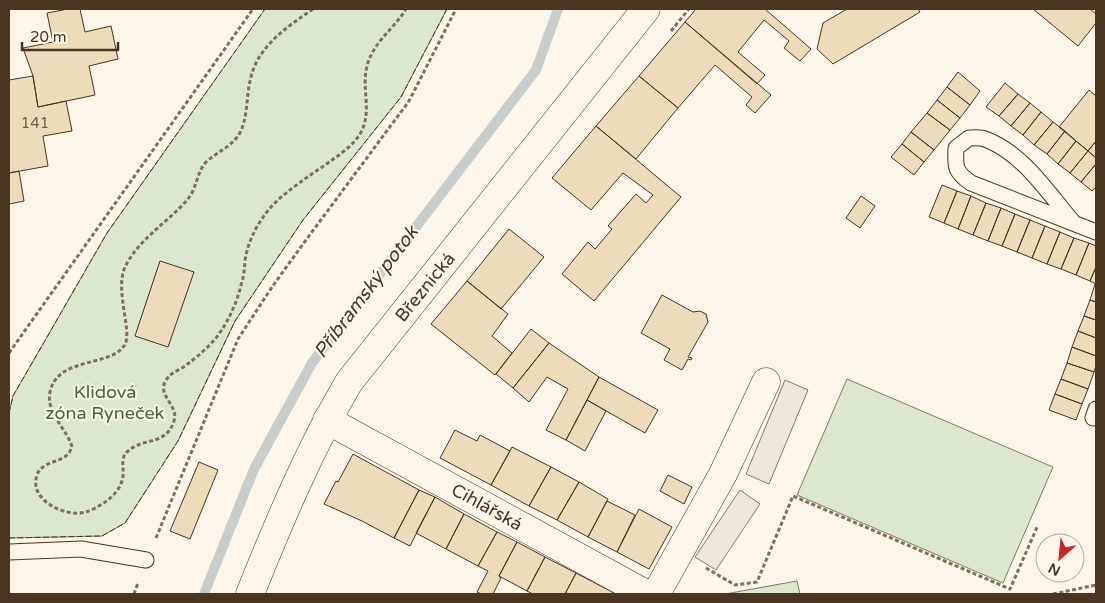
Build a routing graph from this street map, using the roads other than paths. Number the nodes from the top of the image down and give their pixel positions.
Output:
1 (646, 9) edge
2 (1073, 222) junction
3 (1096, 232) edge
4 (766, 382) dead end
5 (327, 420) junction
6 (9, 552) edge
7 (146, 560) road end
8 (250, 594) edge
9 (646, 594) edge
10 (656, 594) edge

1 - 5 street, Březnická
2 - 2 lane
2 - 3 lane
4 - 10 street
5 - 8 street, Březnická
5 - 9 street, Cihlářská
6 - 7 lane

